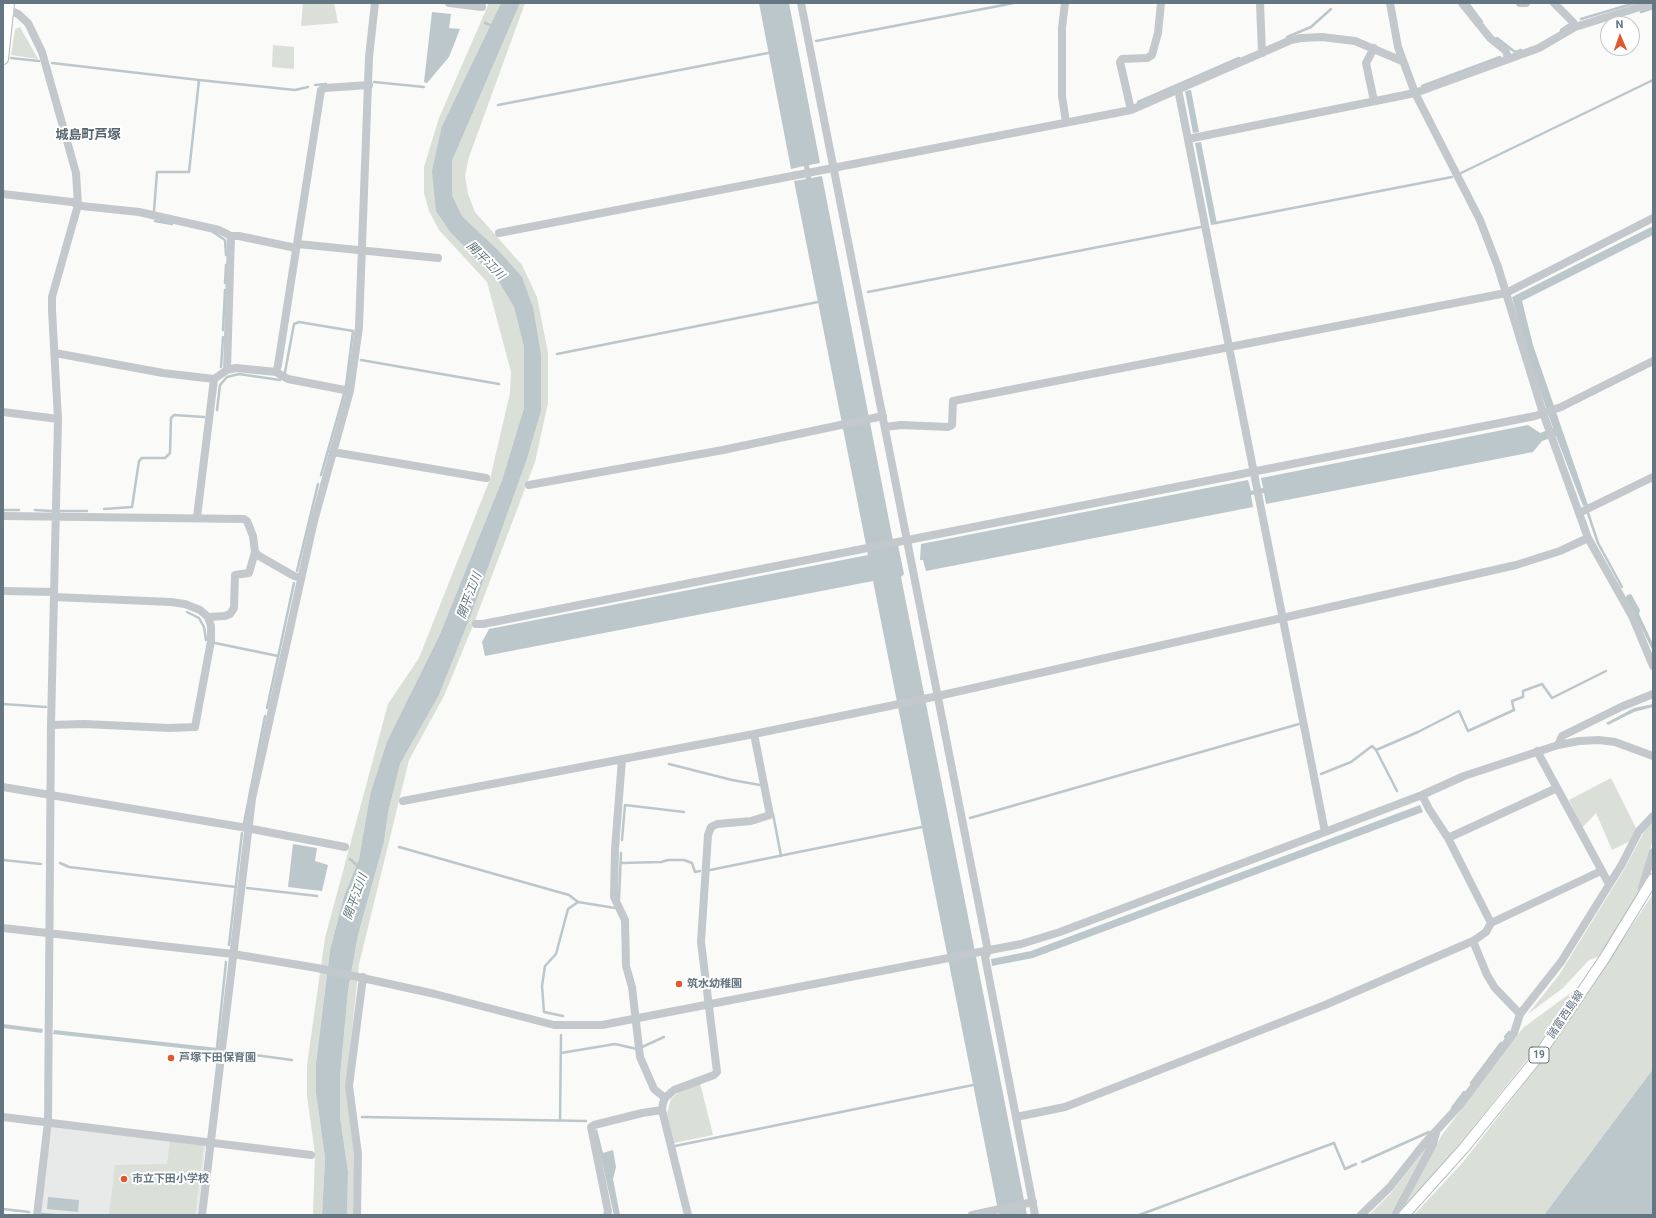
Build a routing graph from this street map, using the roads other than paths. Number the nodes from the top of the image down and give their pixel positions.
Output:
1 (375, 3) edge
2 (449, 3) edge
3 (801, 3) edge
4 (1065, 3) edge
5 (1161, 3) edge
6 (1260, 3) edge
7 (1390, 3) edge
8 (1462, 3) edge
9 (1520, 3) edge
10 (1526, 3) edge
11 (1554, 3) edge
12 (1653, 3) edge
13 (9, 6) edge
14 (482, 7) dead end
15 (1575, 27) junction
16 (1374, 48) junction
17 (1262, 53) junction
18 (1508, 58) junction
19 (3, 59) edge
20 (1402, 61) junction
21 (369, 85) junction
22 (1178, 90) junction
23 (1415, 93) junction
24 (1374, 101) junction
25 (1130, 110) junction
26 (1066, 122) junction
27 (1188, 139) junction
28 (834, 167) junction
29 (3, 194) edge
30 (78, 205) junction
31 (1653, 218) edge
32 (499, 233) dead end
33 (231, 236) junction
34 (297, 246) junction
35 (361, 250) junction
36 (438, 258) dead end
37 (1506, 293) junction
38 (1228, 348) junction
39 (55, 353) junction
40 (1653, 361) edge
41 (227, 370) junction
42 (276, 372) junction
43 (214, 379) junction
44 (350, 391) junction
45 (3, 412) edge
46 (1544, 413) junction
47 (883, 416) junction
48 (58, 419) junction
49 (885, 427) junction
50 (333, 452) junction
51 (1254, 472) junction
52 (1653, 477) edge
53 (486, 478) dead end
54 (529, 485) dead end
55 (1579, 513) junction
56 (3, 516) edge
57 (56, 516) junction
58 (197, 517) junction
59 (1588, 538) junction
60 (907, 540) junction
61 (255, 552) junction
62 (301, 578) junction
63 (3, 591) edge
64 (54, 595) junction
65 (208, 617) junction
66 (1282, 618) junction
67 (476, 624) dead end
68 (1653, 666) edge
69 (1653, 694) edge
70 (938, 696) junction
71 (51, 725) junction
72 (754, 734) junction
73 (1558, 745) junction
74 (1537, 751) junction
75 (1653, 756) edge
76 (622, 759) junction
77 (3, 787) edge
78 (1557, 788) junction
79 (50, 794) junction
80 (1422, 795) junction
81 (402, 801) dead end
82 (1653, 816) edge
83 (247, 828) junction
84 (1325, 832) junction
85 (1448, 838) junction
86 (345, 847) dead end
87 (1653, 852) edge
88 (1601, 872) junction
89 (1653, 879) edge
90 (1609, 884) junction
91 (1644, 897) junction
92 (1491, 923) junction
93 (3, 928) edge
94 (49, 933) junction
95 (1473, 941) junction
96 (988, 951) junction
97 (233, 954) junction
98 (361, 977) junction
99 (708, 1004) junction
100 (1520, 1014) junction
101 (636, 1018) junction
102 (665, 1098) junction
103 (662, 1110) junction
104 (3, 1117) edge
105 (1016, 1117) junction
106 (48, 1122) junction
107 (1436, 1132) junction
108 (211, 1142) junction
109 (311, 1155) dead end
110 (1030, 1203) junction
111 (37, 1215) edge
112 (202, 1215) edge
113 (357, 1215) edge
114 (607, 1215) edge
115 (688, 1215) edge
116 (972, 1215) edge
117 (1035, 1215) edge
118 (1361, 1215) edge
119 (1395, 1215) edge
120 (1404, 1215) edge

1 - 21 street
2 - 14 street
3 - 28 street
4 - 26 street
5 - 25 street
6 - 17 street
7 - 20 street
8 - 18 street
9 - 10 street
11 - 15 street
12 - 15 street
13 - 19 main road
13 - 30 street
15 - 18 street
16 - 17 street
16 - 20 street
16 - 24 street
17 - 22 street
18 - 23 street
20 - 23 street
21 - 34 street
21 - 35 street
22 - 25 street
22 - 27 street
23 - 24 street
23 - 37 street
24 - 27 street
25 - 26 street
26 - 28 street
27 - 38 street
28 - 32 street
28 - 47 street
29 - 30 street
30 - 33 street
30 - 39 street
31 - 37 street
33 - 34 street
33 - 41 street
34 - 35 street
34 - 42 street
35 - 36 street
35 - 44 street
37 - 38 street
37 - 46 street
38 - 49 street
38 - 51 street
39 - 43 street
39 - 48 street
40 - 46 street
41 - 42 street
41 - 43 street
42 - 44 street
43 - 58 street
44 - 50 street
45 - 48 street
46 - 51 street
46 - 55 street
47 - 49 street
47 - 54 street
48 - 57 street
49 - 60 street
50 - 53 street
50 - 62 street
51 - 60 street
51 - 66 street
52 - 55 street
55 - 59 street
56 - 57 street
57 - 58 street
57 - 64 street
58 - 61 street
59 - 66 street
59 - 68 street
60 - 67 street
60 - 70 street
61 - 62 street
61 - 65 street
62 - 83 street
63 - 64 street
64 - 65 street
64 - 71 street
65 - 71 street
66 - 70 street
66 - 84 street
69 - 73 street
70 - 72 street
70 - 96 street
71 - 79 street
72 - 76 street
72 - 99 street
73 - 74 street
73 - 75 street
74 - 78 street
74 - 80 street
76 - 81 street
76 - 101 street
77 - 79 street
78 - 85 street
78 - 88 street
79 - 83 street
79 - 94 street
80 - 84 street
80 - 85 street
82 - 90 street
83 - 86 street
83 - 97 street
84 - 96 street
85 - 92 street
87 - 91 street
88 - 90 street
88 - 92 street
89 - 91 main road, 諸富西島線 / 19
90 - 100 street
91 - 120 main road, 諸富西島線 / 19
92 - 95 street
93 - 94 street
94 - 97 street
94 - 106 street
95 - 100 street
95 - 105 street
96 - 99 street
96 - 105 street
97 - 98 street
97 - 108 street
98 - 101 street
98 - 113 street
99 - 101 street
99 - 102 street
100 - 107 street
101 - 102 street
102 - 103 street
103 - 114 street
103 - 115 street
104 - 106 street
105 - 110 street
106 - 108 street
106 - 111 street
107 - 118 street
107 - 119 street
108 - 109 street
108 - 112 street
110 - 116 street
110 - 117 street

